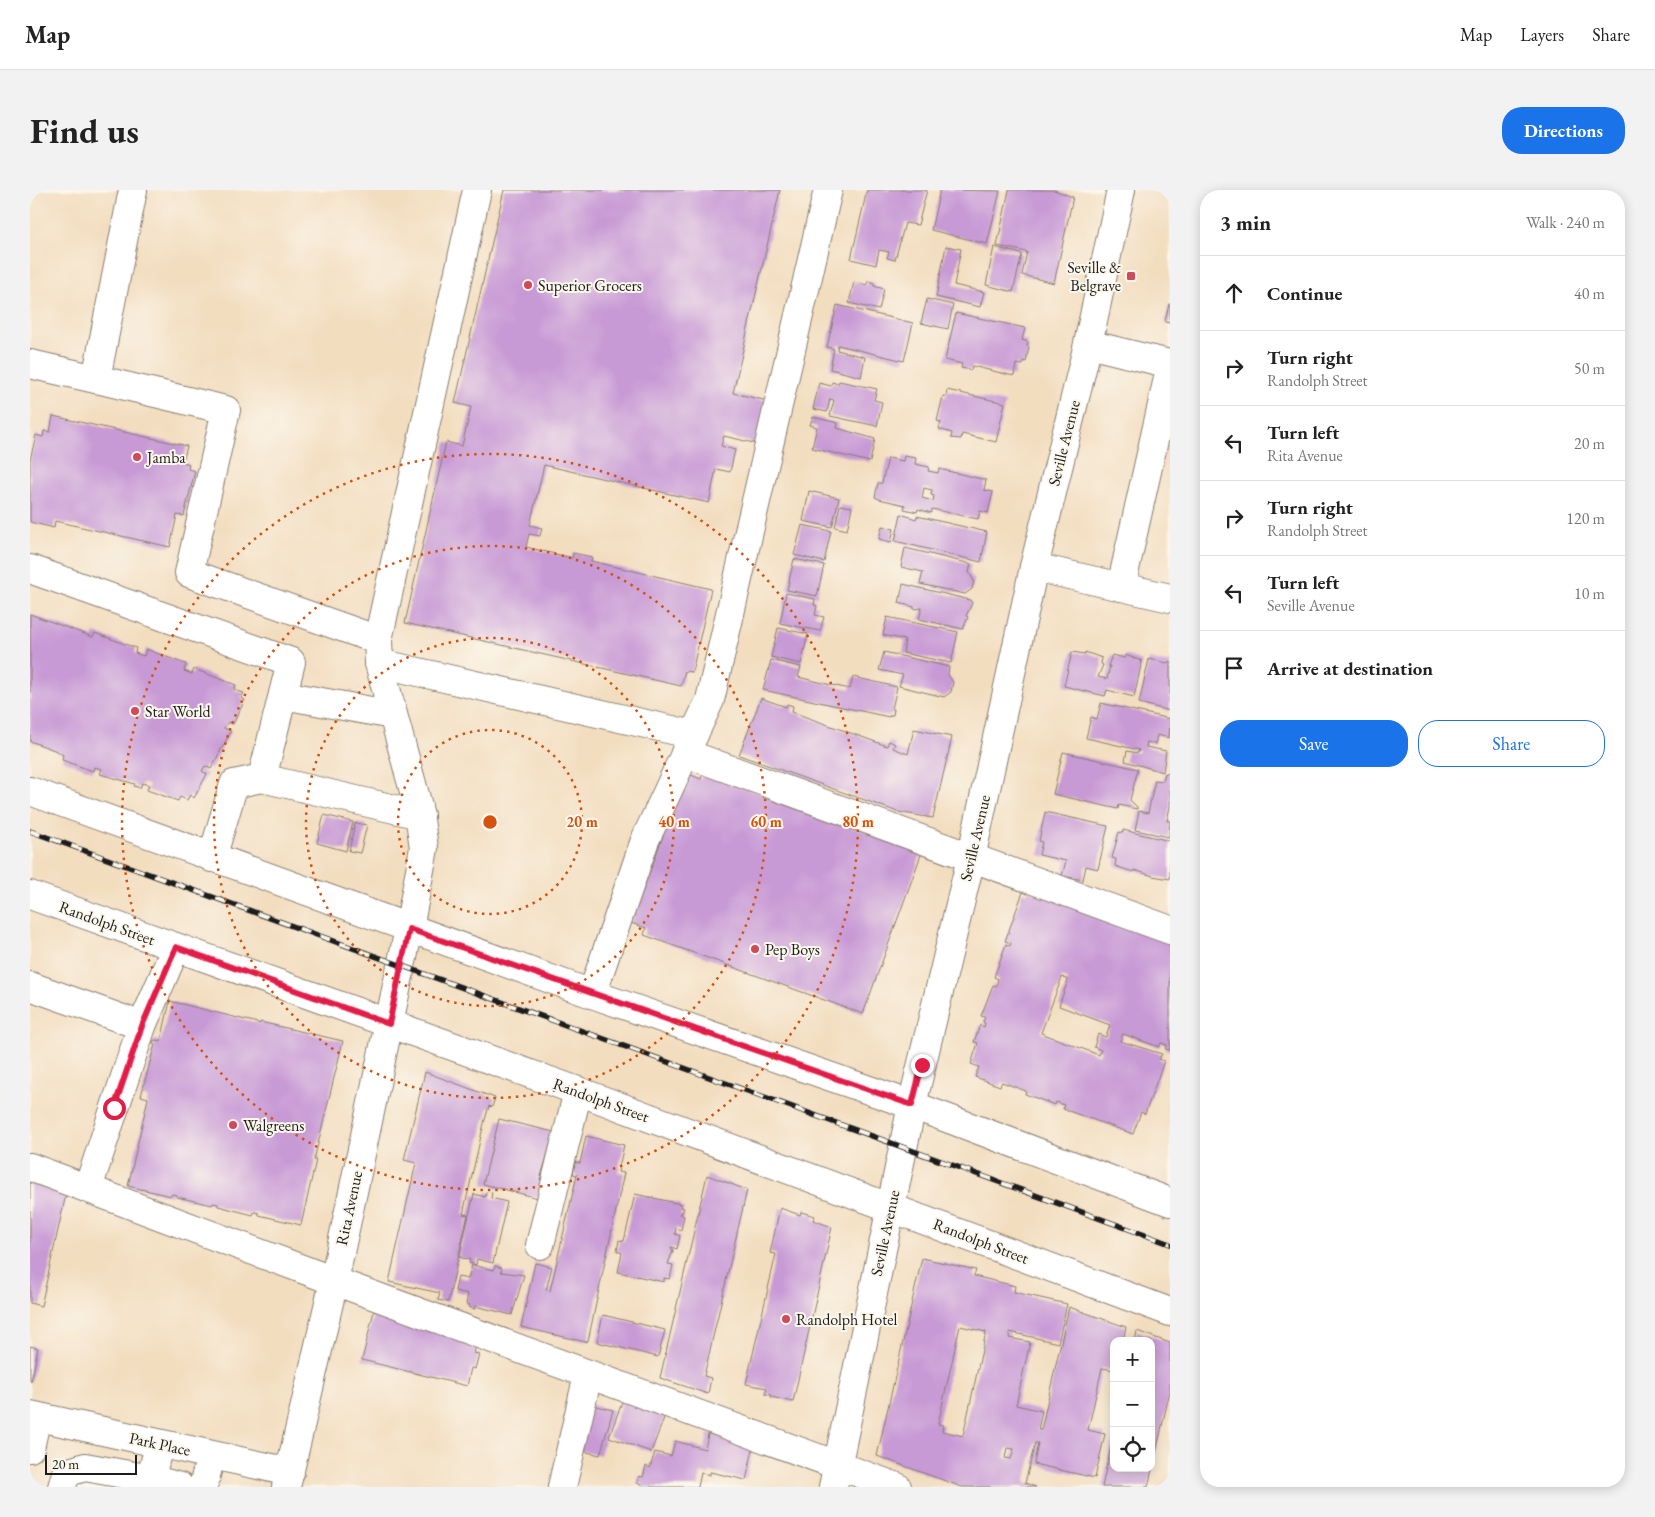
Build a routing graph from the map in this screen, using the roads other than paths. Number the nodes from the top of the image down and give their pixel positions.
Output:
1 (133, 190) edge
2 (478, 190) edge
3 (828, 190) edge
4 (1121, 190) edge
5 (1088, 344) junction
6 (30, 364) edge
7 (1170, 364) edge
8 (1170, 369) edge
9 (96, 379) junction
10 (1034, 567) junction
11 (30, 569) edge
12 (1121, 587) junction
13 (1170, 598) edge
14 (379, 652) junction
15 (283, 695) junction
16 (393, 715) junction
17 (690, 744) junction
18 (262, 778) junction
19 (30, 791) edge
20 (420, 815) junction
21 (212, 858) junction
22 (971, 858) junction
23 (30, 895) edge
24 (409, 929) junction
25 (1170, 930) edge
26 (176, 947) junction
27 (30, 986) edge
28 (592, 994) junction
29 (389, 1024) junction
30 (142, 1026) junction
31 (578, 1091) junction
32 (912, 1105) junction
33 (30, 1167) edge
34 (88, 1188) junction
35 (1170, 1202) edge
36 (891, 1207) junction
37 (540, 1245) dead end
38 (334, 1281) junction
39 (1170, 1312) edge
40 (588, 1375) junction
41 (34, 1416) edge
42 (159, 1444) junction
43 (30, 1448) edge
44 (212, 1455) junction
45 (835, 1477) edge
46 (288, 1479) edge
47 (144, 1481) edge
48 (62, 1487) edge
49 (180, 1487) edge
50 (204, 1487) edge
51 (562, 1487) edge
52 (897, 1487) edge

1 - 9 street
2 - 14 street
3 - 17 street
4 - 5 street, Seville Avenue
5 - 7 street
5 - 10 street, Seville Avenue
6 - 9 street
8 - 12 street
9 - 14 street
10 - 12 street
10 - 22 street, Seville Avenue
11 - 15 street
12 - 13 street
14 - 16 street, Rita Avenue
14 - 17 street
15 - 16 street
15 - 18 street
16 - 20 street, Rita Avenue
17 - 22 street
17 - 28 street
18 - 20 street
18 - 21 street
19 - 21 street
20 - 24 street, Rita Avenue
21 - 24 street
22 - 25 street
22 - 32 street, Seville Avenue
23 - 26 street, Randolph Street
24 - 28 street
24 - 29 street, Rita Avenue
26 - 29 street, Randolph Street
26 - 30 street
27 - 30 street
28 - 32 street
29 - 31 street, Randolph Street
29 - 38 street, Rita Avenue
30 - 34 street
31 - 36 street, Randolph Street
31 - 37 street
32 - 35 street
32 - 36 street, Seville Avenue
33 - 34 street
34 - 38 street
36 - 39 street, Randolph Street
36 - 45 street, Seville Avenue
38 - 40 street
38 - 46 street, Rita Avenue
40 - 45 street
40 - 51 street
41 - 42 street, Park Place
41 - 43 street
42 - 44 street, Park Place
42 - 47 street
44 - 46 street, Park Place
44 - 50 street
45 - 52 street
47 - 48 street
47 - 49 street

